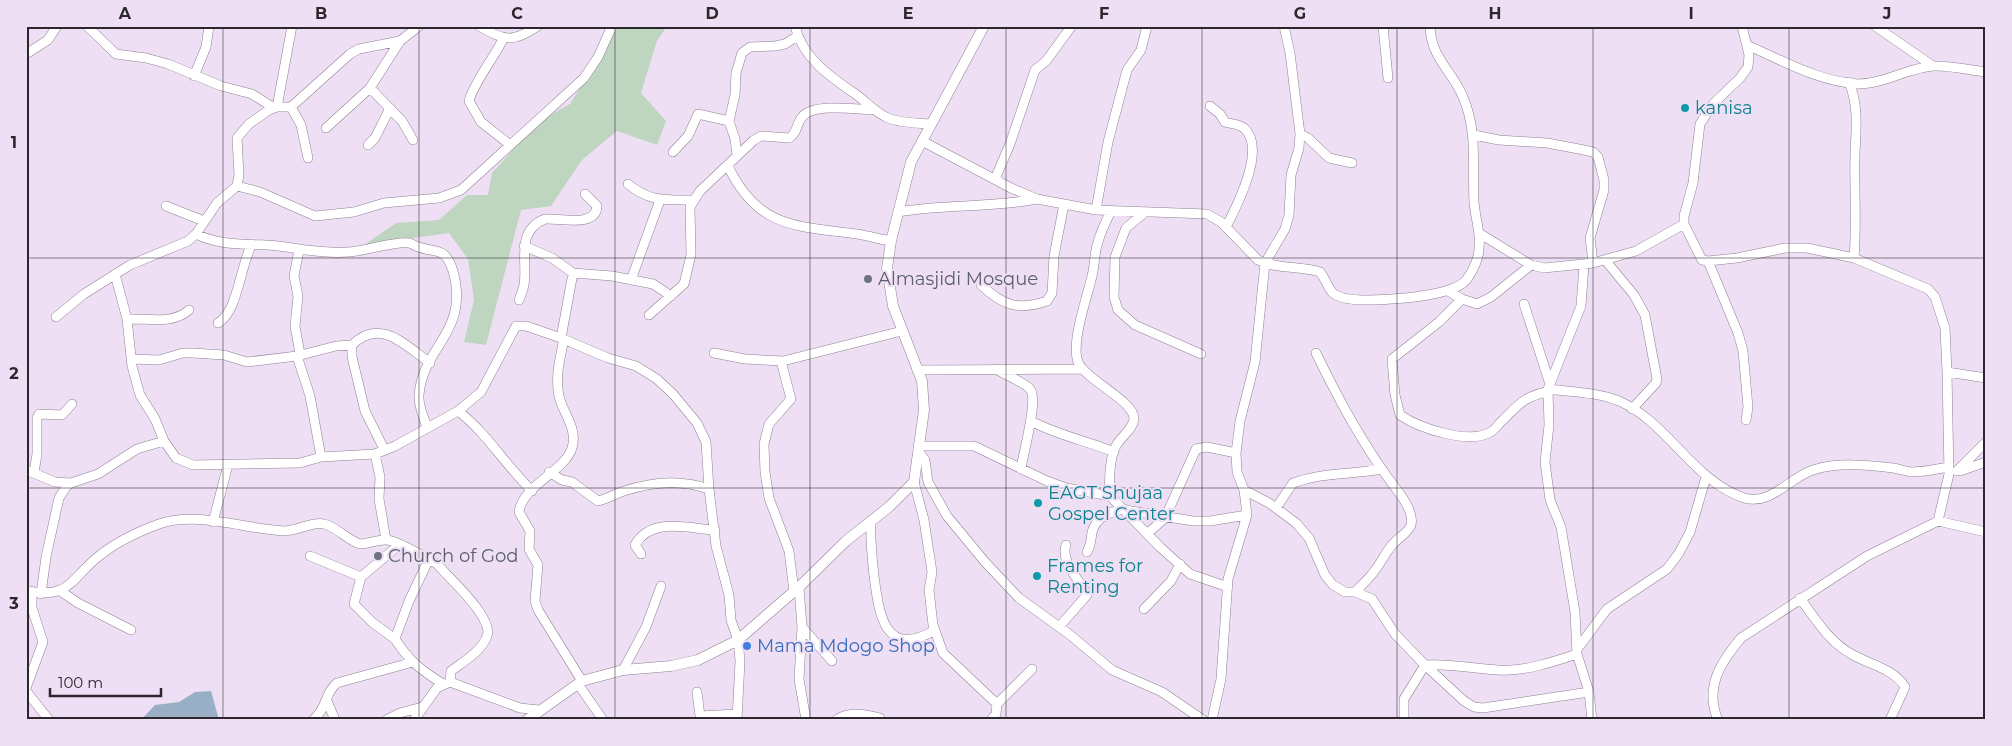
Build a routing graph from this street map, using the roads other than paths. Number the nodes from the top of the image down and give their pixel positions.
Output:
1 (57, 26) edge
2 (88, 26) edge
3 (209, 26) edge
4 (292, 26) edge
5 (419, 26) edge
6 (479, 26) edge
7 (538, 26) edge
8 (612, 26) edge
9 (794, 26) edge
10 (984, 26) edge
11 (1147, 26) edge
12 (1284, 26) edge
13 (1383, 26) edge
14 (1430, 26) edge
15 (1875, 26) edge
16 (1071, 27) edge
17 (1740, 28) edge
18 (796, 37) junction
19 (503, 39) junction
20 (400, 40) junction
21 (1747, 45) junction
22 (27, 51) edge
23 (1933, 66) junction
24 (1986, 72) edge
25 (194, 76) junction
26 (1388, 78) dead end
27 (1849, 82) junction
28 (370, 88) junction
29 (1210, 106) dead end
30 (276, 107) junction
31 (291, 107) junction
32 (390, 108) junction
33 (872, 110) junction
34 (729, 121) junction
35 (930, 124) junction
36 (326, 128) dead end
37 (1300, 134) junction
38 (1474, 135) junction
39 (413, 140) dead end
40 (922, 141) junction
41 (510, 144) junction
42 (368, 145) dead end
43 (673, 152) dead end
44 (736, 156) junction
45 (308, 158) dead end
46 (1352, 163) dead end
47 (728, 166) junction
48 (995, 179) junction
49 (628, 184) dead end
50 (237, 186) junction
51 (585, 194) dead end
52 (1037, 199) junction
53 (660, 200) junction
54 (692, 200) junction
55 (1064, 204) junction
56 (166, 206) dead end
57 (1096, 210) junction
58 (1111, 211) junction
59 (898, 212) junction
60 (1143, 214) junction
61 (204, 221) junction
62 (1684, 224) junction
63 (1226, 227) junction
64 (1479, 233) junction
65 (196, 234) junction
66 (891, 241) junction
67 (252, 244) junction
68 (524, 246) junction
69 (299, 250) junction
70 (1854, 258) junction
71 (1605, 260) junction
72 (1708, 261) junction
73 (1593, 263) junction
74 (1265, 264) junction
75 (1531, 265) junction
76 (1584, 265) junction
77 (573, 273) junction
78 (115, 274) junction
79 (631, 280) junction
80 (981, 285) dead end
81 (1448, 290) junction
82 (671, 296) junction
83 (519, 300) dead end
84 (1462, 300) junction
85 (1524, 304) dead end
86 (189, 310) dead end
87 (649, 315) dead end
88 (56, 317) dead end
89 (127, 320) junction
90 (218, 322) dead end
91 (902, 331) junction
92 (562, 338) junction
93 (352, 345) junction
94 (714, 353) dead end
95 (1316, 353) dead end
96 (1201, 354) dead end
97 (298, 355) junction
98 (131, 359) junction
99 (781, 361) junction
100 (430, 363) junction
101 (996, 368) junction
102 (1082, 369) junction
103 (917, 370) junction
104 (1947, 372) junction
105 (1986, 378) edge
106 (1548, 387) junction
107 (72, 404) dead end
108 (1632, 408) junction
109 (458, 411) junction
110 (1746, 420) dead end
111 (1031, 421) junction
112 (427, 428) junction
113 (164, 441) junction
114 (1986, 442) edge
115 (384, 449) junction
116 (918, 449) junction
117 (1114, 452) junction
118 (1236, 453) junction
119 (375, 454) junction
120 (321, 458) junction
121 (1986, 462) edge
122 (228, 465) junction
123 (1021, 469) junction
124 (1380, 469) junction
125 (1952, 471) junction
126 (30, 472) edge
127 (549, 472) junction
128 (1706, 477) junction
129 (914, 482) junction
130 (71, 483) junction
131 (709, 489) junction
132 (1244, 490) junction
133 (532, 491) junction
134 (1110, 496) junction
135 (1276, 508) junction
136 (1124, 510) junction
137 (1247, 516) junction
138 (1165, 518) junction
139 (871, 521) junction
140 (213, 522) junction
141 (1938, 522) junction
142 (715, 530) junction
143 (1986, 532) edge
144 (1148, 533) junction
145 (386, 540) junction
146 (399, 545) junction
147 (1066, 545) dead end
148 (1087, 552) dead end
149 (641, 554) dead end
150 (310, 556) dead end
151 (429, 559) junction
152 (1180, 564) junction
153 (361, 577) junction
154 (661, 586) dead end
155 (1228, 587) junction
156 (59, 590) junction
157 (796, 590) junction
158 (33, 592) edge
159 (1355, 592) junction
160 (1800, 598) junction
161 (1144, 608) dead end
162 (802, 627) junction
163 (1059, 627) junction
164 (131, 630) dead end
165 (935, 630) junction
166 (396, 639) junction
167 (738, 640) junction
168 (1578, 651) junction
169 (832, 661) dead end
170 (413, 662) junction
171 (1424, 664) junction
172 (1032, 669) dead end
173 (623, 670) junction
174 (580, 682) junction
175 (447, 683) junction
176 (26, 689) edge
177 (697, 692) dead end
178 (1589, 692) junction
179 (327, 701) junction
180 (997, 704) junction
181 (422, 707) junction
182 (539, 710) junction
183 (737, 717) edge
184 (880, 718) dead end
185 (997, 718) edge
186 (50, 720) edge
187 (313, 720) edge
188 (335, 720) edge
189 (386, 720) edge
190 (414, 720) edge
191 (527, 720) edge
192 (603, 720) edge
193 (806, 720) edge
194 (836, 720) edge
195 (1203, 720) edge
196 (1212, 720) edge
197 (1404, 720) edge
198 (1592, 720) edge
199 (1717, 720) edge
200 (1890, 720) edge

1 - 22 street
2 - 25 street
3 - 25 street
4 - 30 street
5 - 20 street
6 - 19 street
7 - 19 street
8 - 41 street
9 - 18 street
10 - 35 street
11 - 57 street
12 - 37 street
13 - 26 street
14 - 38 street
15 - 23 street
16 - 48 street
17 - 21 street
18 - 33 street
18 - 34 street
19 - 41 street
20 - 28 street
20 - 31 street
21 - 27 street
21 - 62 street
23 - 24 street
23 - 27 street
25 - 30 street
27 - 70 street
28 - 32 street
28 - 36 street
29 - 63 street
30 - 31 street
30 - 50 street
31 - 45 street
32 - 39 street
32 - 42 street
33 - 35 street
33 - 44 street
34 - 43 street
34 - 44 street
35 - 40 street
37 - 46 street
37 - 74 street
38 - 64 street
38 - 73 street
40 - 48 street
40 - 59 street
41 - 50 street
44 - 47 street
47 - 54 street
47 - 66 street
48 - 52 street
49 - 53 street
50 - 61 street
51 - 68 street
52 - 55 street
52 - 59 street
53 - 54 street
53 - 79 street
54 - 82 street
55 - 57 street
55 - 80 street
56 - 61 street
57 - 58 street
58 - 60 street
58 - 102 street
59 - 66 street
60 - 63 street
60 - 96 street
61 - 65 street
62 - 71 street
62 - 72 street
63 - 74 street
64 - 75 street
64 - 81 street
65 - 67 street
65 - 78 street
66 - 91 street
67 - 69 street
67 - 90 street
68 - 77 street
68 - 83 street
69 - 97 street
69 - 100 street
70 - 72 street
70 - 104 street
71 - 73 street
71 - 108 street
72 - 110 street
73 - 76 street
74 - 81 street
74 - 118 street
75 - 76 street
75 - 84 street
76 - 106 street
77 - 79 street
77 - 92 street
78 - 88 street
78 - 89 street
79 - 82 street
81 - 84 street
82 - 87 street
84 - 106 street
85 - 106 street
86 - 89 street
89 - 98 street
91 - 99 street
91 - 103 street
92 - 109 street
92 - 127 street
92 - 131 street
93 - 97 street
93 - 100 street
93 - 115 street
94 - 99 street
95 - 124 street
97 - 98 street
97 - 120 street
98 - 113 street
99 - 157 street
100 - 112 street
101 - 102 street
101 - 103 street
101 - 111 street
102 - 117 street
103 - 116 street
104 - 105 street
104 - 125 street
106 - 108 street
106 - 168 street
107 - 126 street
108 - 128 street
109 - 112 street
109 - 133 street
111 - 117 street
111 - 123 street
112 - 115 street
113 - 122 street
113 - 130 street
114 - 125 street
115 - 119 street
116 - 123 street
116 - 129 street
116 - 163 street
117 - 134 street
118 - 132 street
118 - 138 street
119 - 120 street
119 - 145 street
120 - 122 street
121 - 125 street
122 - 140 street
123 - 134 street
124 - 135 street
124 - 159 street
125 - 128 street
125 - 141 street
126 - 130 street
127 - 131 street
127 - 133 street
128 - 168 street
129 - 139 street
129 - 165 street
130 - 158 street
131 - 142 street
132 - 135 street
132 - 137 street
133 - 174 street
134 - 136 street
135 - 159 street
136 - 138 street
136 - 144 street
136 - 148 street
137 - 138 street
137 - 155 street
138 - 144 street
139 - 157 street
139 - 165 street
140 - 145 street
140 - 156 street
141 - 143 street
141 - 160 street
142 - 149 street
142 - 167 street
144 - 152 street
145 - 146 street
146 - 151 street
146 - 153 street
147 - 163 street
150 - 153 street
151 - 166 street
151 - 175 street
152 - 155 street
152 - 161 street
153 - 166 street
154 - 173 street
155 - 196 street
156 - 158 street
156 - 164 street
157 - 162 street
157 - 167 street
158 - 176 street
159 - 171 street
160 - 199 street
160 - 200 street
162 - 169 street
162 - 193 street
163 - 195 street
165 - 180 street
166 - 170 street
167 - 173 street
167 - 183 street
168 - 171 street
168 - 178 street
170 - 175 street
170 - 179 street
171 - 178 street
171 - 197 street
172 - 180 street
173 - 174 street
174 - 182 street
174 - 192 street
175 - 181 street
175 - 182 street
176 - 186 street
177 - 183 street
178 - 198 street
179 - 187 street
179 - 188 street
180 - 185 street
181 - 189 street
181 - 190 street
182 - 191 street
184 - 194 street

